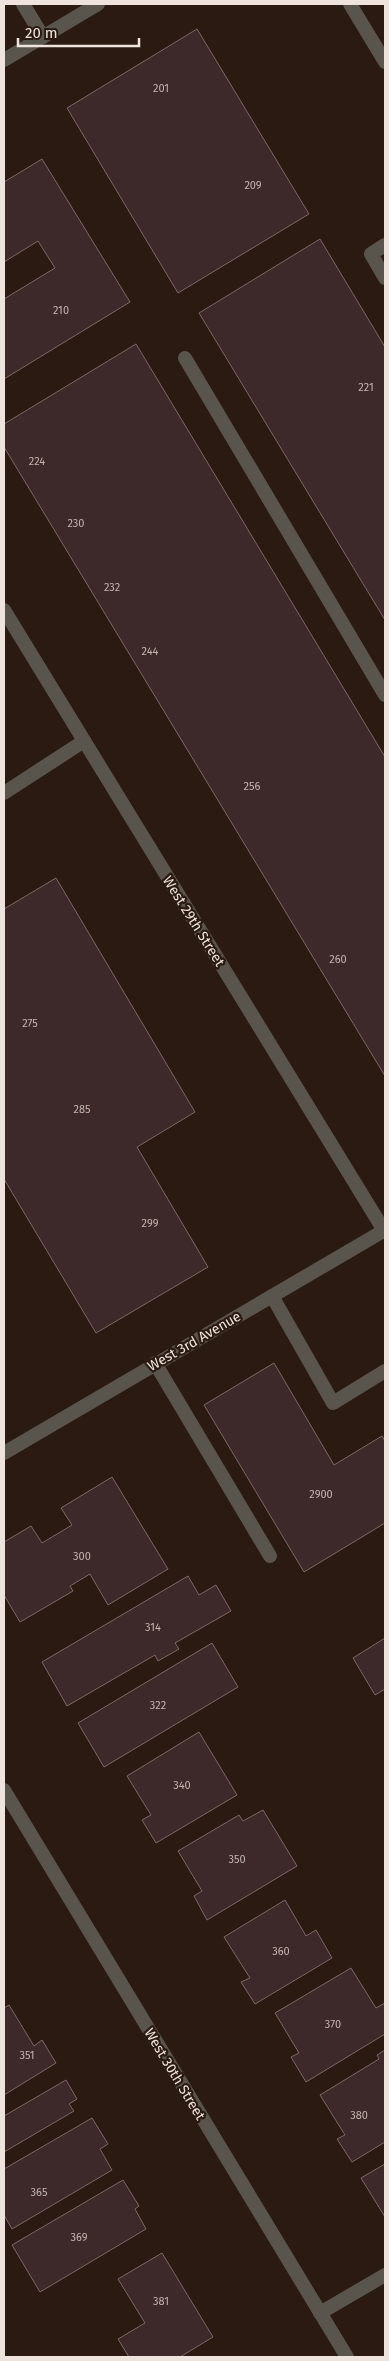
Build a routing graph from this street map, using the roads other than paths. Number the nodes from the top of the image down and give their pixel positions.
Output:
1 (22, 4) edge
2 (98, 4) edge
3 (350, 4) edge
4 (43, 37) junction
5 (4, 60) edge
6 (385, 62) edge
7 (385, 245) edge
8 (385, 278) edge
9 (185, 358) dead end
10 (4, 610) edge
11 (385, 695) edge
12 (84, 741) junction
13 (4, 793) edge
14 (385, 1231) edge
15 (272, 1296) junction
16 (155, 1362) junction
17 (385, 1371) edge
18 (4, 1453) edge
19 (270, 1556) dead end
20 (4, 1790) edge
21 (385, 2275) edge
22 (320, 2313) junction
23 (347, 2357) edge

1 - 4 street
2 - 4 street
3 - 6 street
4 - 5 street
7 - 8 street
9 - 11 street
10 - 12 street, West 29th Street
12 - 13 street
12 - 14 street, West 29th Street
14 - 15 street, West 3rd Avenue
15 - 16 street, West 3rd Avenue
15 - 17 street
16 - 18 street, West 3rd Avenue
16 - 19 street
20 - 22 street, West 30th Street
21 - 22 street
22 - 23 street, West 30th Street

